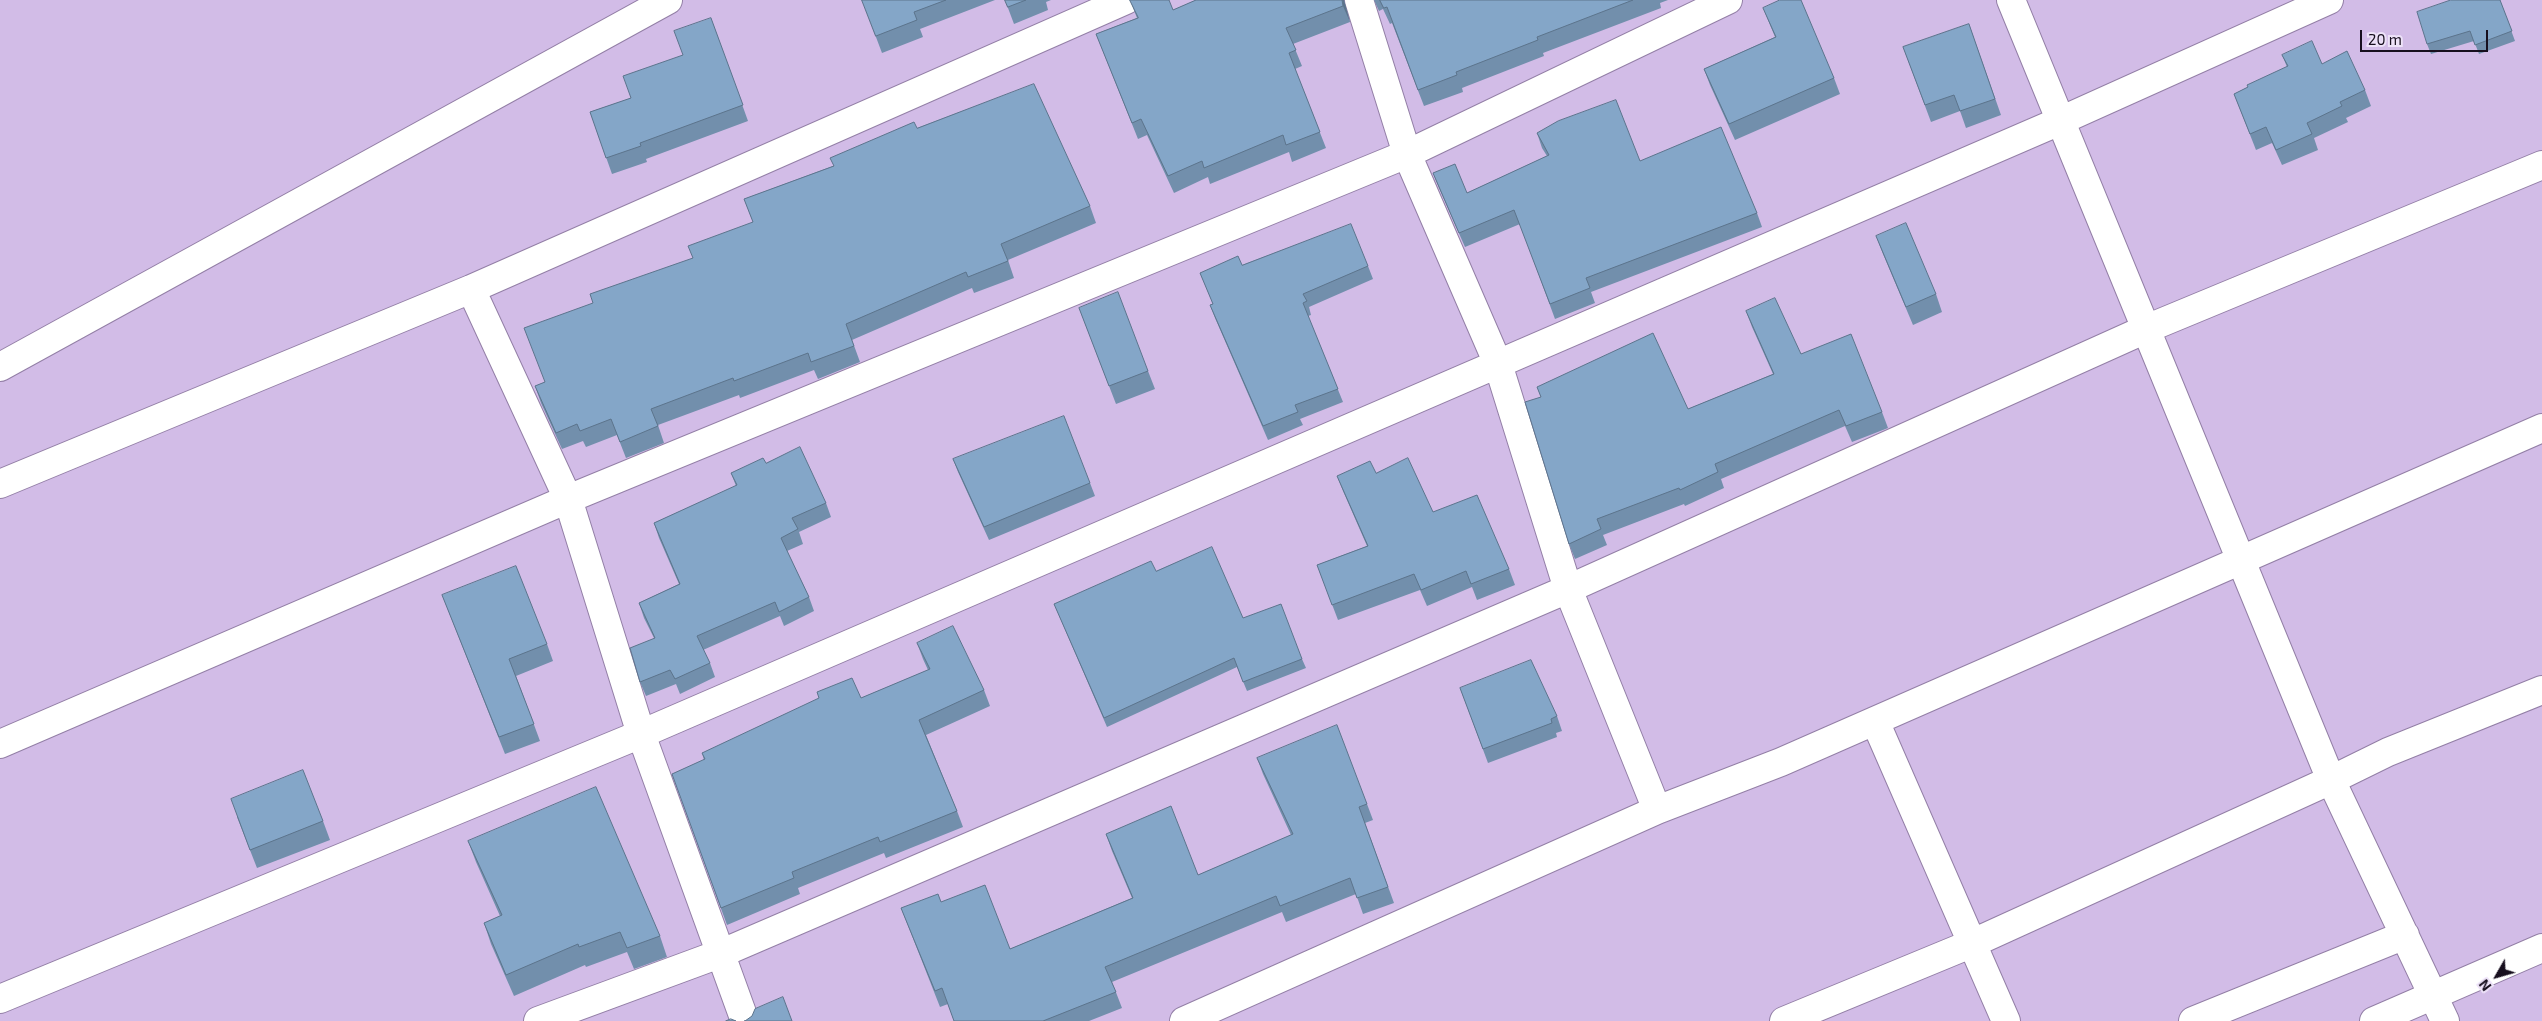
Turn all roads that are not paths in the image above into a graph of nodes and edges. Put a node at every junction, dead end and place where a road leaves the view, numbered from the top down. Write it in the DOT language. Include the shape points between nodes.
graph roads {
  1 [pos="668,0"];
  2 [pos="1126,0"];
  3 [pos="1359,0"];
  4 [pos="1728,0"];
  5 [pos="2011,0"];
  6 [pos="2329,0"];
  7 [pos="2060,121"];
  8 [pos="1407,154"];
  9 [pos="2542,165"];
  10 [pos="472,289"];
  11 [pos="2146,329"];
  12 [pos="1498,364"];
  13 [pos="0,367"];
  14 [pos="2542,428"];
  15 [pos="0,484"];
  16 [pos="568,499"];
  17 [pos="2241,559"];
  18 [pos="1568,590"];
  19 [pos="2542,690"];
  20 [pos="1875,720"];
  21 [pos="641,734"];
  22 [pos="0,744"];
  23 [pos="2331,780"];
  24 [pos="1657,810"];
  25 [pos="2405,935"];
  26 [pos="1973,943"];
  27 [pos="2542,948"];
  28 [pos="722,953"];
  29 [pos="2433,996"];
  30 [pos="0,998"];
  31 [pos="538,1021"];
  32 [pos="745,1021"];
  33 [pos="1184,1021"];
  34 [pos="1784,1021"];
  35 [pos="2006,1021"];
  36 [pos="2192,1021"];
  37 [pos="2374,1021"];
  38 [pos="2444,1021"];
  1 -- 13 [label="street"];
  2 -- 10 [label="street"];
  3 -- 8 [label="street"];
  4 -- 8 [label="street"];
  5 -- 7 [label="street"];
  6 -- 7 [label="street"];
  7 -- 11 [label="street"];
  7 -- 12 [label="street"];
  8 -- 12 [label="street"];
  8 -- 16 [label="street"];
  9 -- 11 [label="street"];
  10 -- 15 [label="street"];
  10 -- 16 [label="street"];
  11 -- 17 [label="street"];
  11 -- 18 [label="street"];
  12 -- 18 [label="street"];
  12 -- 21 [label="street"];
  14 -- 17 [label="street"];
  16 -- 21 [label="street"];
  16 -- 22 [label="street"];
  17 -- 20 [label="street"];
  17 -- 23 [label="street"];
  18 -- 24 [label="street"];
  18 -- 28 [label="street"];
  19 -- 23 [label="street" via="2388,752"];
  20 -- 24 [label="street" via="1781,762"];
  20 -- 26 [label="street"];
  21 -- 28 [label="street"];
  21 -- 30 [label="street"];
  23 -- 25 [label="street"];
  23 -- 26 [label="street"];
  24 -- 33 [label="street"];
  25 -- 29 [label="street"];
  25 -- 36 [label="street"];
  26 -- 34 [label="street"];
  26 -- 35 [label="street"];
  27 -- 29 [label="street"];
  28 -- 31 [label="street"];
  28 -- 32 [label="street"];
  29 -- 37 [label="street"];
  29 -- 38 [label="street"];
}
